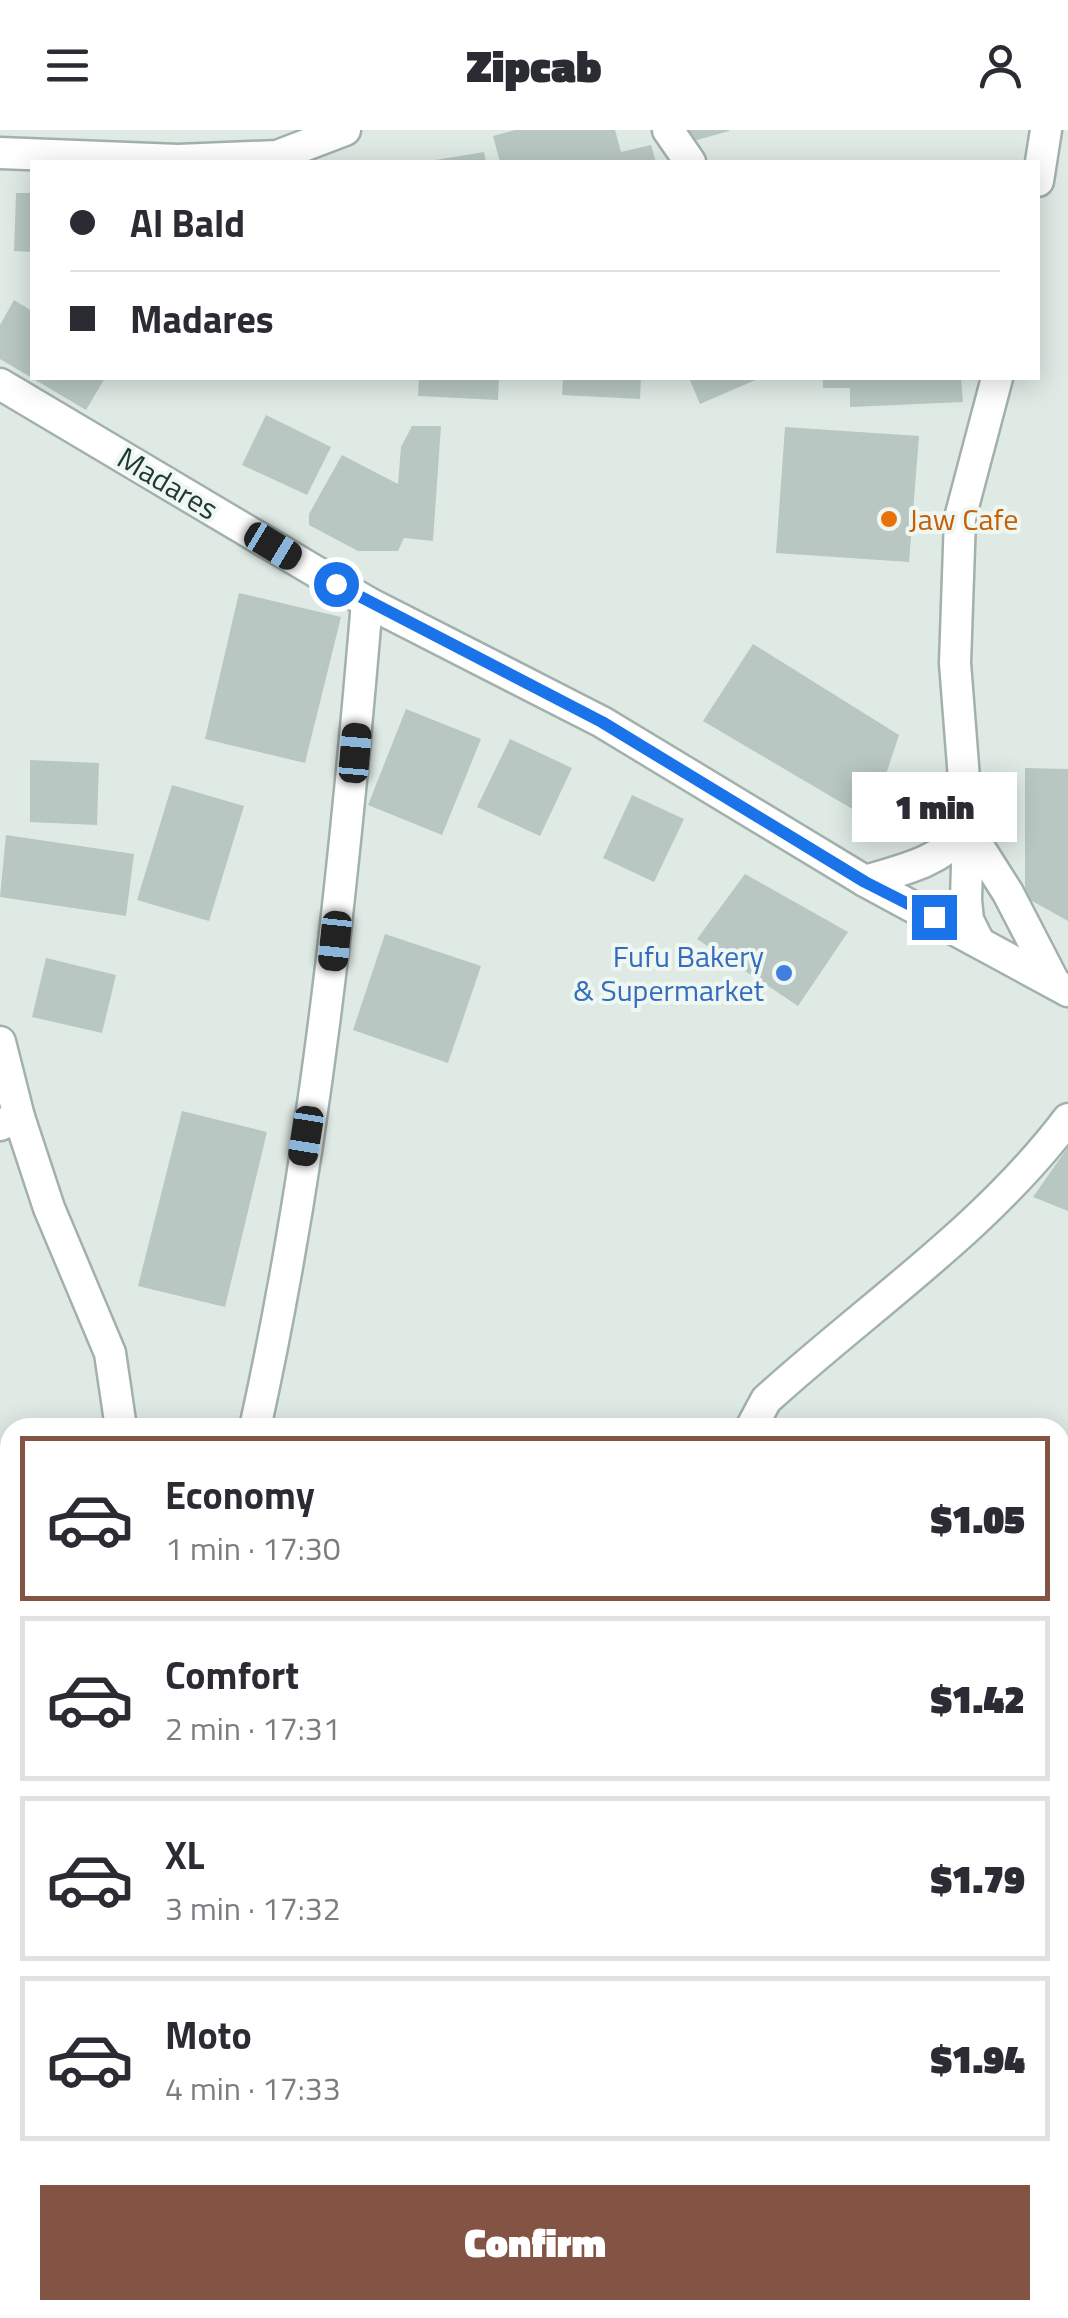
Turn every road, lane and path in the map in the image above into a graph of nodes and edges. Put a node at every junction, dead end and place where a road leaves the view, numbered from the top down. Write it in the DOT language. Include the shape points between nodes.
graph roads {
  1 [pos="345,130"];
  2 [pos="668,130"];
  3 [pos="1046,130"];
  4 [pos="0,153"];
  5 [pos="689,160"];
  6 [pos="1040,169"];
  7 [pos="996,380"];
  8 [pos="0,384"];
  9 [pos="367,602"];
  10 [pos="968,830"];
  11 [pos="865,882"];
  12 [pos="966,900"];
  13 [pos="934,917"];
  14 [pos="978,940"];
  15 [pos="1061,987"];
  16 [pos="0,1042"];
  17 [pos="1068,1119"];
  18 [pos="9,1121"];
  19 [pos="120,1418"];
  20 [pos="257,1418"];
  21 [pos="756,1418"];
  1 -- 4 [label="street" via="277,156 178,160"];
  2 -- 5 [label="street"];
  3 -- 6 [label="street"];
  7 -- 10 [label="street" via="960,518 955,663"];
  8 -- 9 [label="street, Madares"];
  9 -- 11 [label="street, Madares" via="602,722"];
  9 -- 20 [label="street" via="330,979"];
  10 -- 11 [label="street" via="949,851"];
  10 -- 12 [label="street"];
  10 -- 15 [label="street"];
  11 -- 13 [label="street, Madares"];
  12 -- 13 [label="street" via="956,912"];
  12 -- 14 [label="street"];
  13 -- 14 [label="street, Madares"];
  14 -- 15 [label="street, Madares"];
  16 -- 18 [label="street"];
  17 -- 21 [label="street" via="962,1232 766,1400"];
  18 -- 19 [label="street" via="110,1352"];
}
